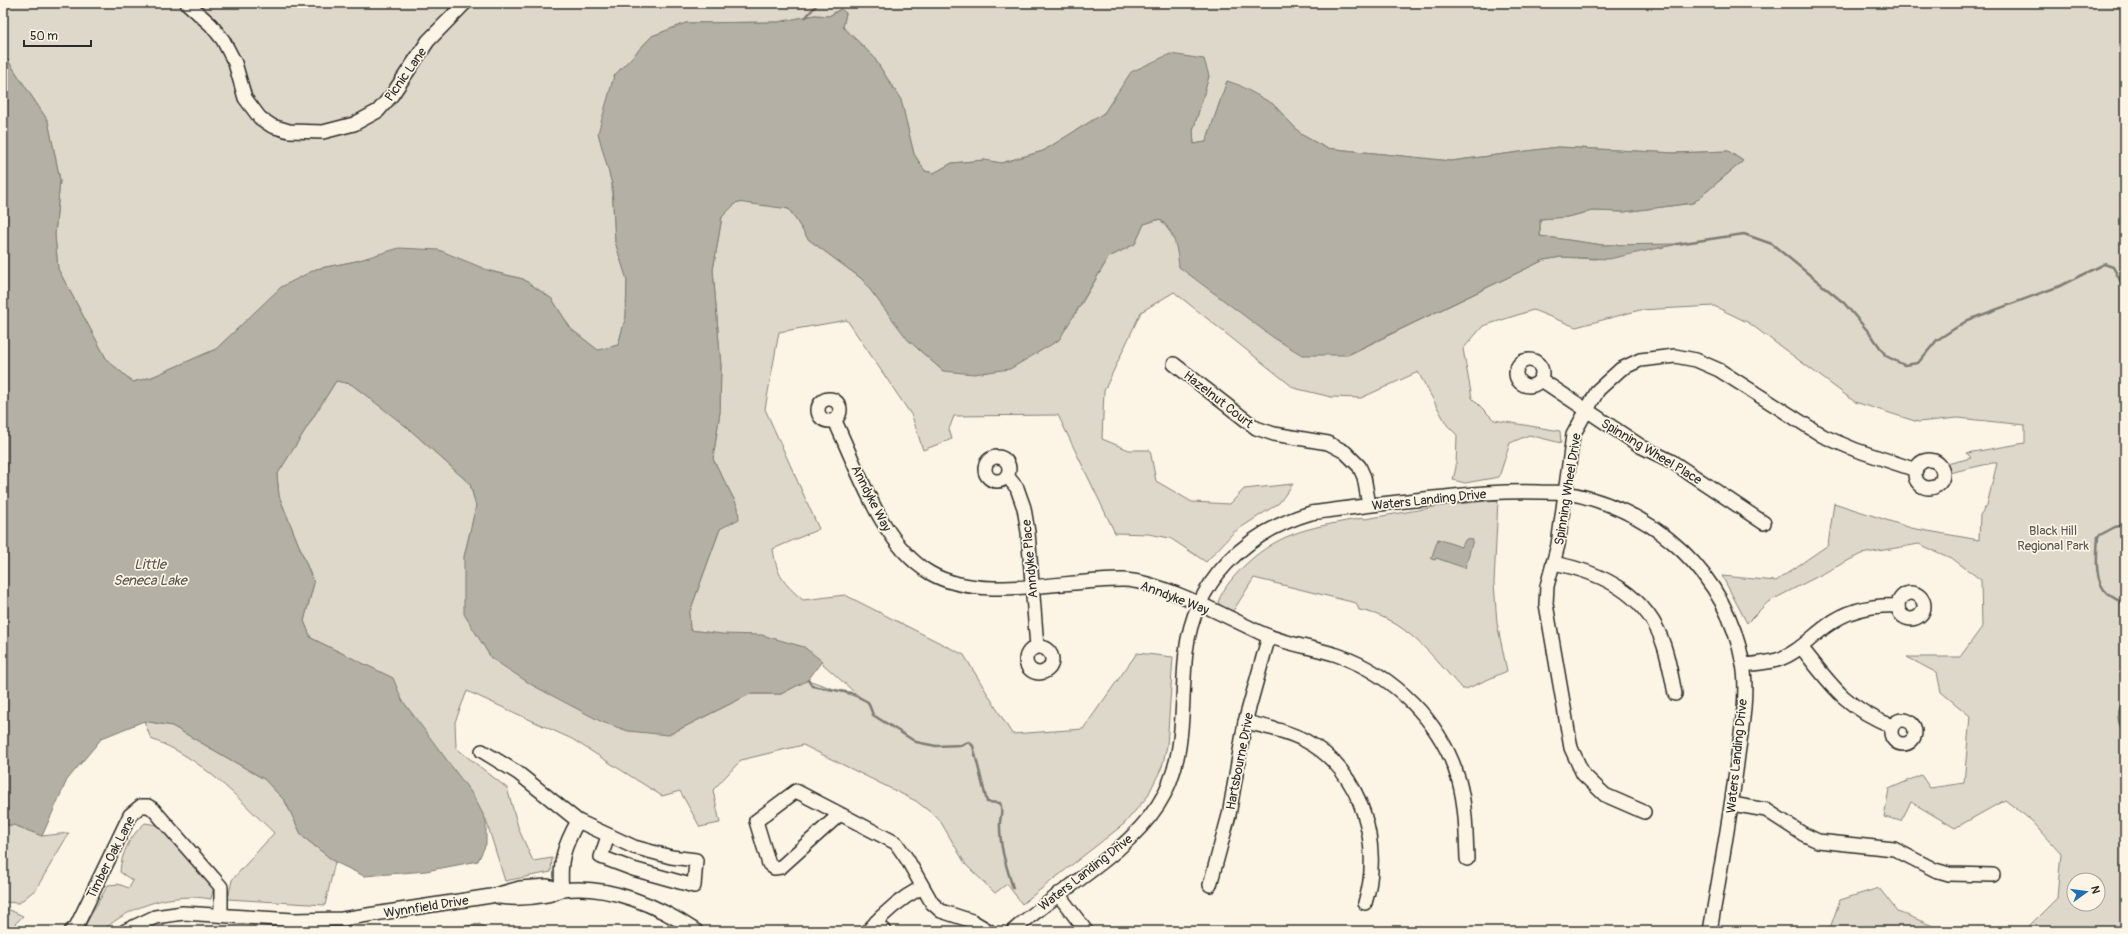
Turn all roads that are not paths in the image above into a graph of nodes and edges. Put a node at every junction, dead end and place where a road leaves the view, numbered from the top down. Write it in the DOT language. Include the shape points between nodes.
graph roads {
  1 [pos="187,3"];
  2 [pos="465,3"];
  3 [pos="1174,364"];
  4 [pos="1540,379"];
  5 [pos="1586,410"];
  6 [pos="835,421"];
  7 [pos="1916,470"];
  8 [pos="1007,476"];
  9 [pos="1566,493"];
  10 [pos="1369,505"];
  11 [pos="1764,523"];
  12 [pos="1553,563"];
  13 [pos="1032,585"];
  14 [pos="1199,605"];
  15 [pos="1898,606"];
  16 [pos="1269,636"];
  17 [pos="1037,647"];
  18 [pos="1801,647"];
  19 [pos="1743,665"];
  20 [pos="1675,694"];
  21 [pos="1246,722"];
  22 [pos="1892,726"];
  23 [pos="482,751"];
  24 [pos="1732,804"];
  25 [pos="1644,812"];
  26 [pos="840,814"];
  27 [pos="578,822"];
  28 [pos="608,836"];
  29 [pos="1467,859"];
  30 [pos="1993,875"];
  31 [pos="1210,885"];
  32 [pos="922,887"];
  33 [pos="562,890"];
  34 [pos="1058,894"];
  35 [pos="1365,903"];
  36 [pos="220,914"];
  37 [pos="294,926"];
  38 [pos="876,928"];
  39 [pos="71,931"];
  40 [pos="125,931"];
  41 [pos="696,931"];
  42 [pos="989,931"];
  43 [pos="1013,931"];
  44 [pos="1086,931"];
  45 [pos="1710,931"];
  1 -- 2 [label="street, Picnic Lane" via="223,40 235,63 245,98 260,118 272,126 289,131 323,132 354,124 378,111 392,95 428,41"];
  3 -- 10 [label="street, Hazelnut Court" via="1256,428 1274,434 1328,443 1345,452 1359,466 1364,477"];
  4 -- 5 [label="street, Spinning Wheel Place"];
  5 -- 7 [label="street, Spinning Wheel Drive" via="1598,390 1621,369 1640,360 1674,356 1696,360 1719,370 1824,436 1856,450"];
  5 -- 9 [label="street, Spinning Wheel Drive" via="1573,435"];
  5 -- 11 [label="street, Spinning Wheel Place" via="1642,447 1671,461"];
  6 -- 13 [label="street, Anndyke Way" via="884,526 905,554 931,573 959,584 992,588"];
  8 -- 13 [label="street, Anndyke Place" via="1017,488 1024,508"];
  9 -- 10 [label="street, Waters Landing Drive" via="1481,493"];
  9 -- 12 [label="street, Spinning Wheel Drive"];
  9 -- 19 [label="street, Waters Landing Drive" via="1602,502 1635,516 1667,536 1683,550 1698,566 1721,601 1730,620"];
  10 -- 14 [label="street, Waters Landing Drive" via="1311,513 1291,519 1261,534 1235,554 1220,571"];
  12 -- 20 [label="street" via="1576,567 1603,577 1623,590 1639,605 1654,625 1664,645"];
  12 -- 25 [label="street, Spinning Wheel Drive" via="1547,586 1546,604 1571,748 1584,774 1605,795"];
  13 -- 14 [label="street, Anndyke Way" via="1125,580 1152,585"];
  13 -- 17 [label="street, Anndyke Place"];
  14 -- 16 [label="street, Anndyke Way"];
  14 -- 34 [label="street, Waters Landing Drive" via="1186,652 1182,729 1174,770 1159,804 1142,826 1120,847"];
  15 -- 18 [label="street" via="1882,605 1852,612 1828,624"];
  16 -- 21 [label="street, Hartsbourne Drive"];
  16 -- 29 [label="street, Anndyke Way" via="1336,655 1363,666 1395,686 1423,713 1445,745 1459,781 1465,816"];
  18 -- 19 [label="street" via="1778,660"];
  18 -- 22 [label="street" via="1849,704 1868,716"];
  19 -- 24 [label="street, Waters Landing Drive" via="1744,715"];
  21 -- 31 [label="street, Hartsbourne Drive" via="1229,816"];
  21 -- 35 [label="street" via="1279,729 1308,741 1334,761 1352,784 1364,812 1369,839 1371,885"];
  23 -- 27 [label="street" via="518,772"];
  24 -- 30 [label="street" via="1766,810 1818,841 1894,849 1935,870 1949,874"];
  24 -- 45 [label="street, Waters Landing Drive"];
  26 -- 26 [label="street" via="796,791 756,821 769,864 774,868 781,867"];
  26 -- 32 [label="street" via="896,843 908,859"];
  27 -- 28 [label="street"];
  27 -- 33 [label="street" via="564,847 561,864"];
  28 -- 28 [label="street" via="601,857 694,886 696,860 671,857 634,847"];
  32 -- 38 [label="street" via="899,900"];
  32 -- 42 [label="street" via="932,903 941,911 972,921"];
  33 -- 37 [label="street, Wynnfield Drive" via="548,895 511,898 491,896"];
  33 -- 41 [label="street, Wynnfield Drive" via="584,890 629,899 654,908"];
  34 -- 43 [label="street, Waters Landing Drive"];
  34 -- 44 [label="street"];
  36 -- 37 [label="street, Wynnfield Drive"];
  36 -- 39 [label="street, Timber Oak Lane" via="221,887 216,880 153,809 141,806 130,815 76,927"];
  36 -- 40 [label="street, Wynnfield Drive" via="183,913 155,917"];
}
